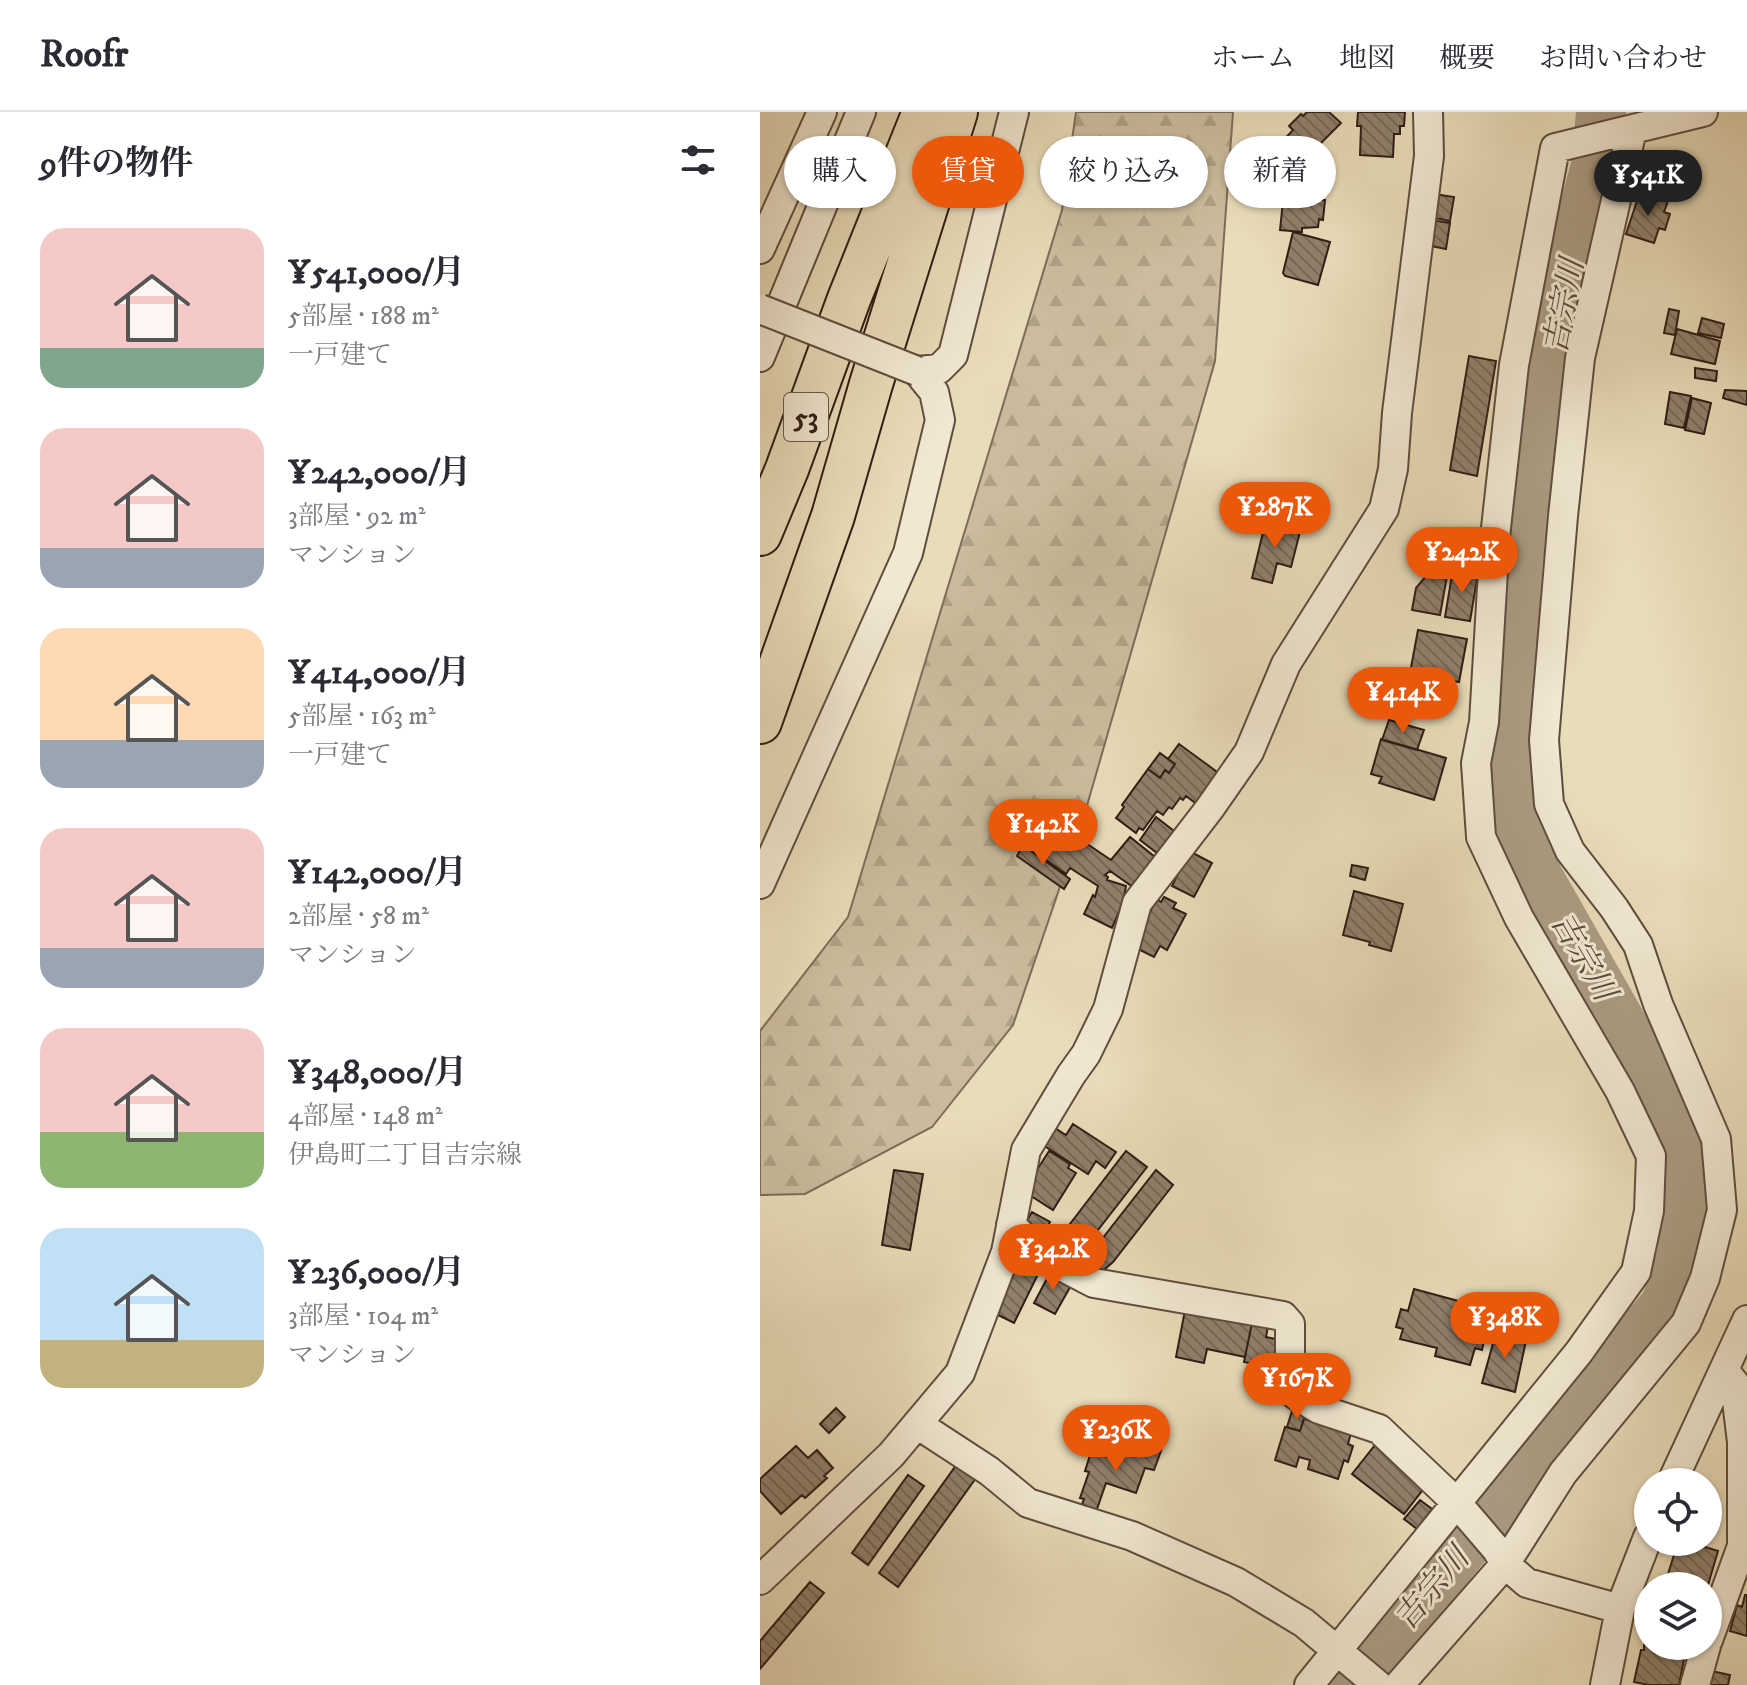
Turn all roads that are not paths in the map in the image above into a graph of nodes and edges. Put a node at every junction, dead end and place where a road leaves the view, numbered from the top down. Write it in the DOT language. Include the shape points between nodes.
graph roads {
  1 [pos="822,112"];
  2 [pos="861,112"];
  3 [pos="924,112"];
  4 [pos="956,112"];
  5 [pos="973,112"];
  6 [pos="1014,112"];
  7 [pos="1428,112"];
  8 [pos="1703,112"];
  9 [pos="1625,132"];
  10 [pos="760,249"];
  11 [pos="849,299"];
  12 [pos="760,309"];
  13 [pos="760,357"];
  14 [pos="917,371"];
  15 [pos="871,384"];
  16 [pos="760,470"];
  17 [pos="833,516"];
  18 [pos="760,534"];
  19 [pos="760,674"];
  20 [pos="760,722"];
  21 [pos="760,884"];
  22 [pos="1011,1225"];
  23 [pos="1747,1320"];
  24 [pos="1724,1370"];
  25 [pos="917,1424"];
  26 [pos="1678,1468"];
  27 [pos="1459,1506"];
  28 [pos="1641,1556"];
  29 [pos="1501,1557"];
  30 [pos="760,1580"];
  31 [pos="1722,1601"];
  32 [pos="1620,1609"];
  33 [pos="1339,1653"];
  34 [pos="1702,1660"];
  35 [pos="1309,1685"];
  36 [pos="1378,1685"];
  37 [pos="1399,1685"];
  38 [pos="1605,1685"];
  39 [pos="1695,1685"];
  1 -- 10 [label="street"];
  2 -- 13 [label="street"];
  3 -- 11 [label="highway, 53"];
  4 -- 15 [label="highway"];
  5 -- 15 [label="highway" via="891,372"];
  6 -- 14 [label="street" via="953,355 939,369"];
  7 -- 22 [label="street" via="1429,156 1384,509 1286,664 1249,752 1137,903 1108,1009 1026,1150"];
  8 -- 9 [label="street"];
  9 -- 27 [label="street" via="1555,148 1514,365 1495,537 1484,722 1476,763 1481,837 1519,918 1620,1091 1651,1156 1649,1211 1636,1272"];
  9 -- 29 [label="street" via="1580,358 1544,740 1549,804 1570,851 1638,945 1716,1139 1722,1210 1705,1278 1686,1323"];
  11 -- 16 [label="highway" via="791,394"];
  11 -- 18 [label="highway, 53"];
  12 -- 14 [label="street, bridge"];
  14 -- 21 [label="street" via="934,392 940,420 908,553"];
  15 -- 17 [label="highway"];
  17 -- 19 [label="highway" via="803,563"];
  17 -- 20 [label="highway"];
  22 -- 25 [label="street" via="1006,1252 960,1373"];
  22 -- 27 [label="street" via="1044,1257 1094,1283 1283,1316 1290,1324 1290,1372 1296,1395 1319,1409 1379,1429"];
  23 -- 24 [label="street"];
  24 -- 26 [label="street"];
  24 -- 31 [label="street" via="1735,1384 1742,1442 1742,1546"];
  25 -- 30 [label="street"];
  25 -- 33 [label="street" via="1028,1503 1132,1536 1236,1582 1304,1623"];
  27 -- 29 [label="street"];
  27 -- 33 [label="street"];
  28 -- 32 [label="street"];
  29 -- 32 [label="street" via="1527,1583"];
  29 -- 37 [label="street"];
  32 -- 38 [label="street"];
  33 -- 35 [label="street"];
  33 -- 36 [label="street"];
  34 -- 39 [label="street"];
}
